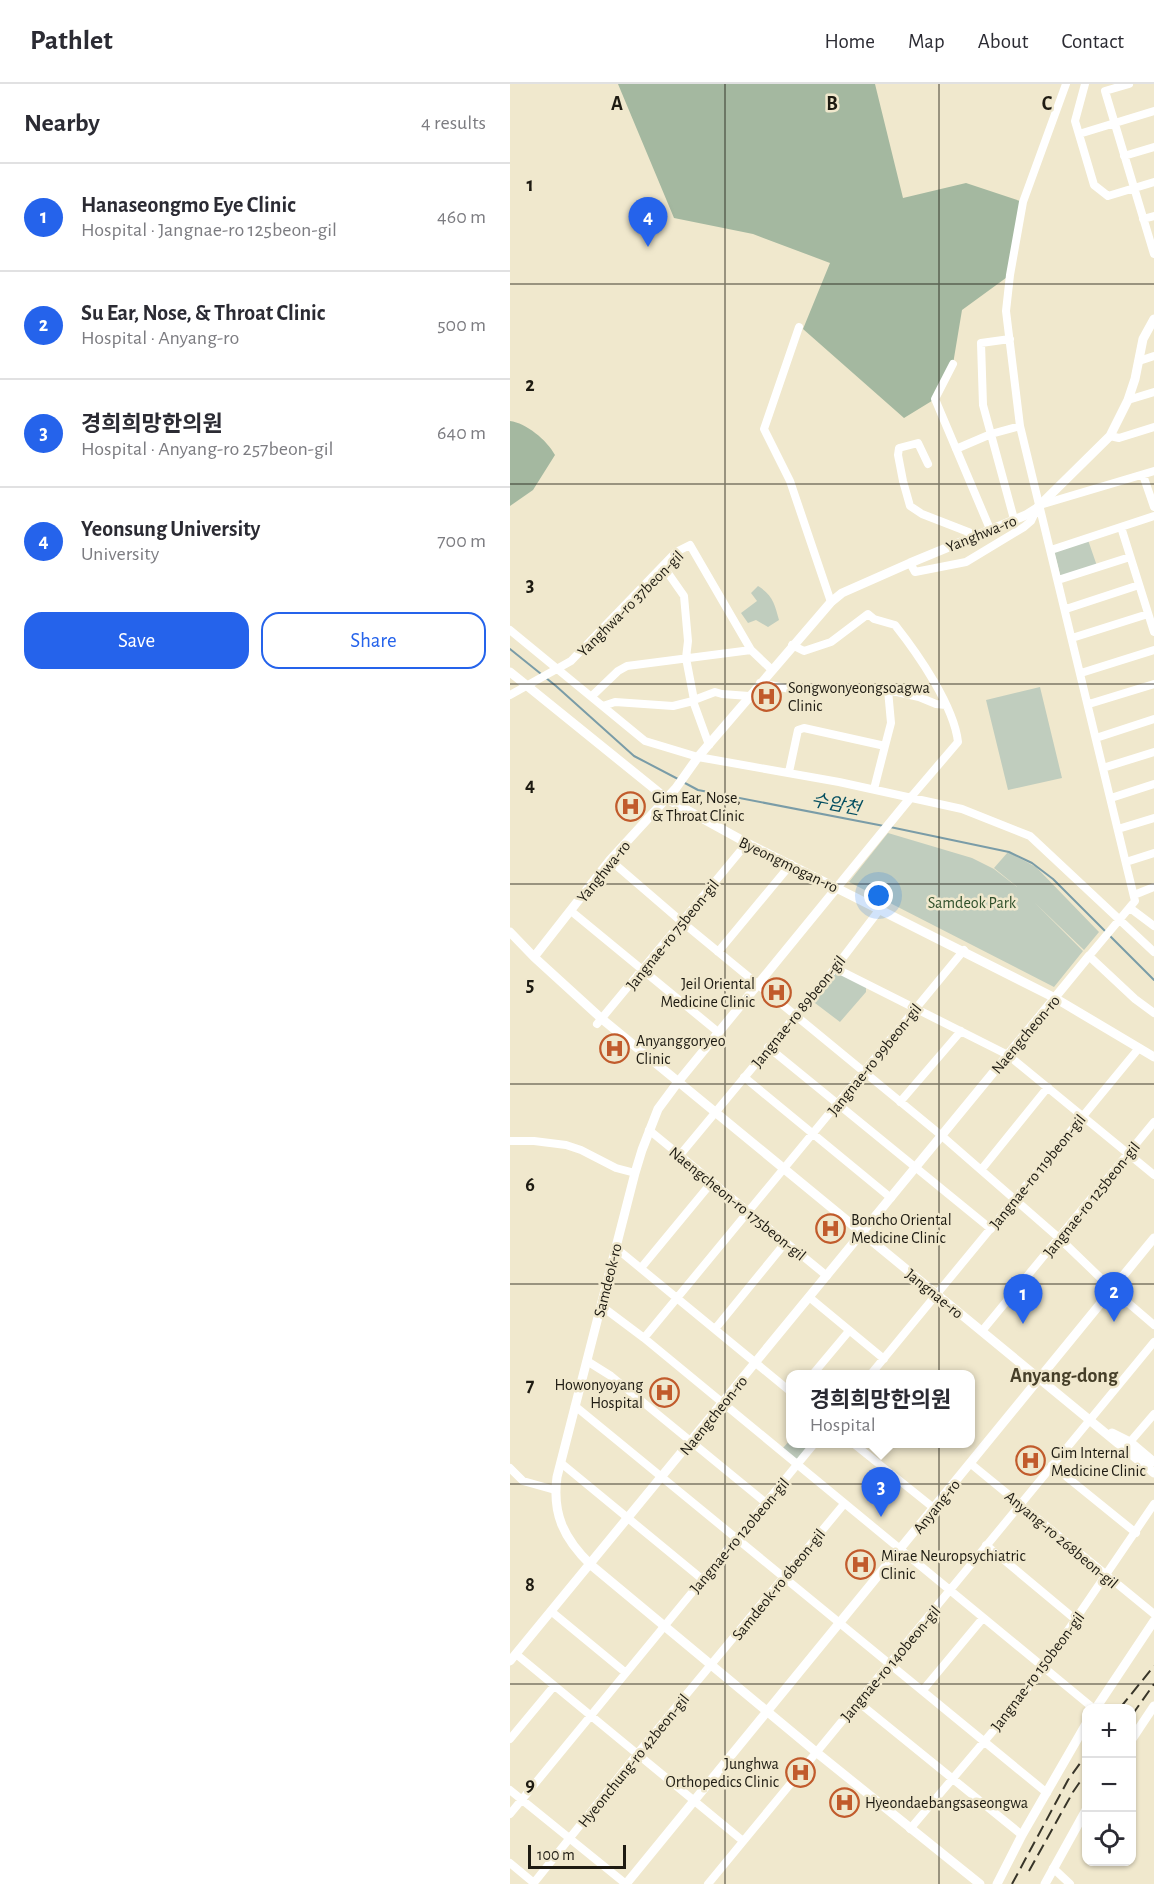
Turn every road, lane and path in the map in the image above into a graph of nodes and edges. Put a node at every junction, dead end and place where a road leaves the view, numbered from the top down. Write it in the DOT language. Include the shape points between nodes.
graph roads {
  1 [pos="1066,84"];
  2 [pos="1085,84"];
  3 [pos="1129,84"];
  4 [pos="1154,111"];
  5 [pos="1115,123"];
  6 [pos="1079,134"];
  7 [pos="1154,147"];
  8 [pos="1124,156"];
  9 [pos="1154,182"];
  10 [pos="1135,188"];
  11 [pos="1154,216"];
  12 [pos="1143,219"];
  13 [pos="1154,254"];
  14 [pos="1154,319"];
  15 [pos="799,327"];
  16 [pos="1010,339"];
  17 [pos="1154,356"];
  18 [pos="1139,361"];
  19 [pos="953,364"];
  20 [pos="1154,392"];
  21 [pos="1128,400"];
  22 [pos="1020,426"];
  23 [pos="1154,428"];
  24 [pos="991,434"];
  25 [pos="1110,436"];
  26 [pos="956,449"];
  27 [pos="928,464"];
  28 [pos="1154,471"];
  29 [pos="1143,475"];
  30 [pos="1039,507"];
  31 [pos="1154,507"];
  32 [pos="1154,516"];
  33 [pos="1014,519"];
  34 [pos="1121,527"];
  35 [pos="990,529"];
  36 [pos="976,535"];
  37 [pos="1051,550"];
  38 [pos="1130,557"];
  39 [pos="910,563"];
  40 [pos="663,566"];
  41 [pos="1058,580"];
  42 [pos="1139,585"];
  43 [pos="831,602"];
  44 [pos="1065,609"];
  45 [pos="1148,614"];
  46 [pos="510,630"];
  47 [pos="1154,632"];
  48 [pos="1072,638"];
  49 [pos="792,645"];
  50 [pos="751,650"];
  51 [pos="1154,650"];
  52 [pos="686,658"];
  53 [pos="772,669"];
  54 [pos="557,670"];
  55 [pos="510,672"];
  56 [pos="1081,673"];
  57 [pos="760,683"];
  58 [pos="1154,684"];
  59 [pos="526,685"];
  60 [pos="888,690"];
  61 [pos="510,694"];
  62 [pos="592,696"];
  63 [pos="749,696"];
  64 [pos="693,701"];
  65 [pos="1089,704"];
  66 [pos="946,705"];
  67 [pos="603,706"];
  68 [pos="1154,719"];
  69 [pos="1096,738"];
  70 [pos="709,745"];
  71 [pos="885,746"];
  72 [pos="1154,752"];
  73 [pos="698,757"];
  74 [pos="1103,768"];
  75 [pos="789,772"];
  76 [pos="1154,784"];
  77 [pos="874,789"];
  78 [pos="911,797"];
  79 [pos="1111,798"];
  80 [pos="667,799"];
  81 [pos="1154,818"];
  82 [pos="1118,829"];
  83 [pos="747,843"];
  84 [pos="1154,853"];
  85 [pos="610,860"];
  86 [pos="1126,862"];
  87 [pos="791,864"];
  88 [pos="837,887"];
  89 [pos="1154,887"];
  90 [pos="1134,895"];
  91 [pos="1130,908"];
  92 [pos="880,909"];
  93 [pos="571,911"];
  94 [pos="1121,919"];
  95 [pos="682,922"];
  96 [pos="1154,926"];
  97 [pos="510,932"];
  98 [pos="964,951"];
  99 [pos="718,952"];
  100 [pos="1154,952"];
  101 [pos="1089,956"];
  102 [pos="534,957"];
  103 [pos="835,968"];
  104 [pos="643,970"];
  105 [pos="757,983"];
  106 [pos="1055,998"];
  107 [pos="915,1009"];
  108 [pos="1154,1013"];
  109 [pos="795,1015"];
  110 [pos="599,1022"];
  111 [pos="961,1031"];
  112 [pos="718,1032"];
  113 [pos="768,1047"];
  114 [pos="1139,1048"];
  115 [pos="1008,1054"];
  116 [pos="1154,1057"];
  117 [pos="863,1071"];
  118 [pos="744,1077"];
  119 [pos="678,1082"];
  120 [pos="1048,1087"];
  121 [pos="900,1102"];
  122 [pos="837,1104"];
  123 [pos="716,1113"];
  124 [pos="1083,1115"];
  125 [pos="1154,1122"];
  126 [pos="649,1130"];
  127 [pos="812,1134"];
  128 [pos="942,1136"];
  129 [pos="510,1141"];
  130 [pos="1128,1154"];
  131 [pos="680,1155"];
  132 [pos="915,1167"];
  133 [pos="783,1168"];
  134 [pos="981,1170"];
  135 [pos="635,1173"];
  136 [pos="1154,1175"];
  137 [pos="712,1182"];
  138 [pos="891,1198"];
  139 [pos="1014,1198"];
  140 [pos="748,1211"];
  141 [pos="991,1229"];
  142 [pos="862,1234"];
  143 [pos="1059,1238"];
  144 [pos="1154,1238"];
  145 [pos="786,1242"];
  146 [pos="616,1248"];
  147 [pos="640,1268"];
  148 [pos="827,1276"];
  149 [pos="1112,1289"];
  150 [pos="936,1295"];
  151 [pos="809,1297"];
  152 [pos="677,1298"];
  153 [pos="601,1308"];
  154 [pos="1154,1325"];
  155 [pos="715,1329"];
  156 [pos="849,1331"];
  157 [pos="982,1331"];
  158 [pos="644,1338"];
  159 [pos="1154,1342"];
  160 [pos="884,1359"];
  161 [pos="587,1361"];
  162 [pos="756,1362"];
  163 [pos="816,1370"];
  164 [pos="874,1370"];
  165 [pos="1039,1379"];
  166 [pos="786,1388"];
  167 [pos="722,1403"];
  168 [pos="576,1406"];
  169 [pos="1154,1414"];
  170 [pos="1090,1420"];
  171 [pos="1101,1428"];
  172 [pos="690,1442"];
  173 [pos="1130,1442"];
  174 [pos="810,1448"];
  175 [pos="860,1448"];
  176 [pos="561,1462"];
  177 [pos="1154,1462"];
  178 [pos="797,1464"];
  179 [pos="971,1464"];
  180 [pos="1052,1465"];
  181 [pos="510,1468"];
  182 [pos="1154,1473"];
  183 [pos="661,1478"];
  184 [pos="1154,1480"];
  185 [pos="555,1490"];
  186 [pos="766,1503"];
  187 [pos="1020,1503"];
  188 [pos="844,1504"];
  189 [pos="1154,1504"];
  190 [pos="934,1509"];
  191 [pos="628,1518"];
  192 [pos="1136,1533"];
  193 [pos="736,1539"];
  194 [pos="986,1545"];
  195 [pos="900,1550"];
  196 [pos="591,1565"];
  197 [pos="1107,1575"];
  198 [pos="783,1577"];
  199 [pos="702,1579"];
  200 [pos="950,1590"];
  201 [pos="552,1612"];
  202 [pos="1154,1614"];
  203 [pos="983,1618"];
  204 [pos="1077,1620"];
  205 [pos="1154,1621"];
  206 [pos="840,1623"];
  207 [pos="663,1626"];
  208 [pos="513,1658"];
  209 [pos="889,1663"];
  210 [pos="712,1665"];
  211 [pos="1043,1667"];
  212 [pos="626,1673"];
  213 [pos="554,1686"];
  214 [pos="923,1690"];
  215 [pos="858,1702"];
  216 [pos="1090,1704"];
  217 [pos="1098,1704"];
  218 [pos="1154,1706"];
  219 [pos="768,1711"];
  220 [pos="591,1715"];
  221 [pos="1082,1731"];
  222 [pos="1136,1732"];
  223 [pos="510,1739"];
  224 [pos="984,1741"];
  225 [pos="816,1752"];
  226 [pos="637,1754"];
  227 [pos="953,1780"];
  228 [pos="510,1790"];
  229 [pos="1047,1793"];
  230 [pos="522,1800"];
  231 [pos="694,1800"];
  232 [pos="1085,1812"];
  233 [pos="510,1814"];
  234 [pos="910,1829"];
  235 [pos="1022,1835"];
  236 [pos="570,1837"];
  237 [pos="743,1841"];
  238 [pos="510,1863"];
  239 [pos="1053,1868"];
  240 [pos="534,1884"];
  241 [pos="626,1884"];
  242 [pos="708,1884"];
  243 [pos="980,1884"];
  244 [pos="997,1884"];
  245 [pos="1045,1884"];
  246 [pos="1070,1884"];
  1 -- 16 [label="street" via="1023,202 1006,311"];
  2 -- 6 [label="street" via="1075,121"];
  3 -- 5 [label="street" via="1105,91"];
  4 -- 5 [label="street"];
  5 -- 6 [label="street"];
  5 -- 8 [label="street"];
  6 -- 10 [label="street" via="1094,185 1108,196"];
  7 -- 8 [label="street"];
  8 -- 10 [label="street"];
  9 -- 10 [label="street"];
  10 -- 12 [label="street"];
  11 -- 12 [label="street"];
  12 -- 13 [label="street"];
  14 -- 18 [label="street, Yanghwa-ro" via="1143,339"];
  15 -- 43 [label="street" via="764,429 790,481"];
  16 -- 22 [label="street"];
  16 -- 24 [label="street" via="981,343 983,405"];
  17 -- 18 [label="street"];
  18 -- 21 [label="street, Yanghwa-ro"];
  19 -- 26 [label="street" via="935,399"];
  20 -- 21 [label="street"];
  21 -- 25 [label="street, Yanghwa-ro"];
  22 -- 24 [label="street"];
  22 -- 30 [label="street"];
  23 -- 25 [label="street" via="1119,438"];
  24 -- 26 [label="street"];
  24 -- 33 [label="street"];
  25 -- 30 [label="street, Yanghwa-ro"];
  26 -- 35 [label="street"];
  27 -- 36 [label="street" via="918,443 899,448 910,506"];
  28 -- 29 [label="street"];
  29 -- 30 [label="street"];
  29 -- 31 [label="street"];
  30 -- 33 [label="street, Yanghwa-ro"];
  30 -- 37 [label="street"];
  30 -- 39 [label="street" via="1024,527 966,562 915,572"];
  32 -- 34 [label="street"];
  33 -- 35 [label="street, Yanghwa-ro"];
  34 -- 37 [label="street"];
  34 -- 38 [label="street"];
  35 -- 36 [label="street, Yanghwa-ro"];
  36 -- 39 [label="street, Yanghwa-ro"];
  37 -- 41 [label="street"];
  38 -- 41 [label="street"];
  38 -- 42 [label="street"];
  39 -- 43 [label="street, Yanghwa-ro" via="842,593"];
  40 -- 50 [label="street, Yanghwa-ro 37beon-gil" via="676,552 690,545"];
  40 -- 52 [label="street" via="684,596"];
  40 -- 54 [label="street, Yanghwa-ro 37beon-gil" via="571,662"];
  41 -- 44 [label="street"];
  42 -- 44 [label="street"];
  42 -- 45 [label="street"];
  43 -- 49 [label="street, Yanghwa-ro"];
  44 -- 48 [label="street"];
  45 -- 47 [label="street"];
  45 -- 48 [label="street"];
  46 -- 54 [label="street"];
  48 -- 56 [label="street"];
  49 -- 53 [label="street, Yanghwa-ro"];
  49 -- 66 [label="street" via="804,651 831,642 868,614 895,624"];
  50 -- 52 [label="street"];
  50 -- 53 [label="street, Yanghwa-ro 37beon-gil"];
  51 -- 56 [label="street"];
  52 -- 62 [label="street" via="622,668"];
  52 -- 64 [label="street"];
  53 -- 57 [label="street, Yanghwa-ro"];
  54 -- 59 [label="street, Yanghwa-ro 37beon-gil"];
  54 -- 62 [label="street"];
  55 -- 59 [label="street, Byeongmogan-ro"];
  56 -- 65 [label="street"];
  57 -- 60 [label="street" via="800,691 852,687"];
  57 -- 63 [label="street, Yanghwa-ro"];
  58 -- 65 [label="street"];
  59 -- 61 [label="street, Yanghwa-ro 37beon-gil"];
  59 -- 80 [label="street, Byeongmogan-ro"];
  60 -- 66 [label="street"];
  60 -- 71 [label="street" via="891,723"];
  62 -- 67 [label="street"];
  63 -- 64 [label="street" via="715,692"];
  63 -- 70 [label="street, Yanghwa-ro"];
  64 -- 67 [label="street" via="674,706 615,702"];
  64 -- 70 [label="street"];
  65 -- 69 [label="street"];
  66 -- 78 [label="street" via="958,742"];
  67 -- 73 [label="street" via="645,741"];
  68 -- 69 [label="street"];
  69 -- 74 [label="street"];
  70 -- 73 [label="street, Yanghwa-ro"];
  71 -- 75 [label="street" via="804,728 798,730"];
  71 -- 77 [label="street"];
  72 -- 74 [label="street"];
  73 -- 75 [label="street"];
  73 -- 80 [label="street, Yanghwa-ro"];
  74 -- 79 [label="street"];
  75 -- 77 [label="street"];
  76 -- 79 [label="street"];
  77 -- 78 [label="street"];
  78 -- 88 [label="street, Samdeok-ro"];
  78 -- 94 [label="street" via="962,809 1030,836"];
  79 -- 82 [label="street"];
  80 -- 83 [label="street, Byeongmogan-ro"];
  80 -- 85 [label="street, Yanghwa-ro"];
  81 -- 82 [label="street"];
  82 -- 86 [label="street"];
  83 -- 87 [label="street, Byeongmogan-ro"];
  83 -- 95 [label="street, Jangnae-ro 75beon-gil"];
  84 -- 86 [label="street"];
  85 -- 93 [label="street, Yanghwa-ro"];
  85 -- 95 [label="street"];
  86 -- 90 [label="street"];
  87 -- 88 [label="street, Byeongmogan-ro"];
  87 -- 99 [label="street"];
  88 -- 92 [label="street, Byeongmogan-ro"];
  88 -- 105 [label="street, Samdeok-ro"];
  89 -- 90 [label="street"];
  90 -- 91 [label="street"];
  91 -- 94 [label="street"];
  91 -- 96 [label="street"];
  92 -- 98 [label="street, Byeongmogan-ro"];
  92 -- 103 [label="street, Jangnae-ro 89beon-gil"];
  93 -- 102 [label="street, Yanghwa-ro"];
  93 -- 104 [label="street"];
  94 -- 100 [label="street"];
  94 -- 101 [label="street"];
  95 -- 99 [label="street"];
  95 -- 104 [label="street, Jangnae-ro 75beon-gil"];
  97 -- 102 [label="street, Jangnae-ro"];
  98 -- 106 [label="street, Byeongmogan-ro"];
  98 -- 107 [label="street, Jangnae-ro 99beon-gil"];
  99 -- 105 [label="street"];
  101 -- 106 [label="street, Naengcheon-ro"];
  101 -- 108 [label="street"];
  102 -- 110 [label="street, Jangnae-ro"];
  103 -- 107 [label="street"];
  103 -- 109 [label="street, Jangnae-ro 89beon-gil"];
  104 -- 110 [label="street, Jangnae-ro 75beon-gil"];
  104 -- 112 [label="street"];
  105 -- 109 [label="street"];
  105 -- 112 [label="street, Samdeok-ro"];
  106 -- 114 [label="street, Byeongmogan-ro"];
  106 -- 115 [label="street, Naengcheon-ro"];
  107 -- 111 [label="street"];
  107 -- 117 [label="street, Jangnae-ro 99beon-gil"];
  109 -- 113 [label="street, Jangnae-ro 89beon-gil"];
  109 -- 117 [label="street"];
  110 -- 119 [label="street, Jangnae-ro"];
  111 -- 115 [label="street"];
  111 -- 121 [label="street"];
  112 -- 119 [label="street, Samdeok-ro"];
  113 -- 118 [label="street, Jangnae-ro 89beon-gil"];
  113 -- 122 [label="street"];
  114 -- 116 [label="street, Byeongmogan-ro"];
  114 -- 124 [label="street, Jangnae-ro 119beon-gil"];
  115 -- 120 [label="street"];
  115 -- 128 [label="street, Naengcheon-ro"];
  117 -- 121 [label="street"];
  117 -- 122 [label="street, Jangnae-ro 99beon-gil"];
  118 -- 123 [label="street, Jangnae-ro 89beon-gil"];
  118 -- 127 [label="street"];
  119 -- 123 [label="street, Jangnae-ro"];
  119 -- 126 [label="street, Samdeok-ro" via="658,1109"];
  120 -- 124 [label="street"];
  120 -- 134 [label="street"];
  121 -- 128 [label="street"];
  122 -- 127 [label="street, Jangnae-ro 99beon-gil"];
  122 -- 132 [label="street"];
  123 -- 131 [label="street"];
  123 -- 133 [label="street, Jangnae-ro"];
  124 -- 130 [label="street"];
  124 -- 139 [label="street, Jangnae-ro 119beon-gil"];
  125 -- 130 [label="street, Jangnae-ro 125beon-gil"];
  126 -- 131 [label="street, Naengcheon-ro 175beon-gil"];
  126 -- 135 [label="street, Samdeok-ro"];
  127 -- 133 [label="street, Jangnae-ro 99beon-gil"];
  127 -- 138 [label="street"];
  128 -- 132 [label="street, Naengcheon-ro"];
  128 -- 134 [label="street"];
  129 -- 135 [label="street" via="566,1144"];
  130 -- 136 [label="street"];
  130 -- 143 [label="street, Jangnae-ro 125beon-gil"];
  131 -- 137 [label="street, Naengcheon-ro 175beon-gil"];
  132 -- 138 [label="street, Naengcheon-ro"];
  132 -- 141 [label="street"];
  133 -- 140 [label="street, Jangnae-ro 99beon-gil"];
  133 -- 142 [label="street, Jangnae-ro"];
  134 -- 139 [label="street"];
  135 -- 146 [label="street, Samdeok-ro"];
  137 -- 140 [label="street, Naengcheon-ro 175beon-gil"];
  137 -- 147 [label="street"];
  138 -- 142 [label="street, Naengcheon-ro"];
  139 -- 141 [label="street, Jangnae-ro 119beon-gil"];
  139 -- 143 [label="street"];
  140 -- 145 [label="street, Naengcheon-ro 175beon-gil"];
  140 -- 152 [label="street, Jangnae-ro 99beon-gil"];
  141 -- 150 [label="street, Jangnae-ro 119beon-gil"];
  142 -- 148 [label="street, Naengcheon-ro"];
  142 -- 150 [label="street, Jangnae-ro"];
  143 -- 149 [label="street"];
  143 -- 157 [label="street, Jangnae-ro 125beon-gil"];
  144 -- 149 [label="street, Anyang-ro"];
  145 -- 148 [label="street, Naengcheon-ro 175beon-gil"];
  145 -- 155 [label="street"];
  146 -- 147 [label="street"];
  146 -- 153 [label="street, Samdeok-ro"];
  147 -- 152 [label="street"];
  148 -- 151 [label="street, Naengcheon-ro"];
  149 -- 154 [label="street"];
  149 -- 165 [label="street, Anyang-ro"];
  150 -- 157 [label="street, Jangnae-ro"];
  150 -- 160 [label="street"];
  151 -- 156 [label="street"];
  151 -- 162 [label="street, Naengcheon-ro"];
  152 -- 155 [label="street"];
  152 -- 158 [label="street, Jangnae-ro 99beon-gil"];
  153 -- 158 [label="street"];
  153 -- 161 [label="street, Samdeok-ro"];
  155 -- 162 [label="street"];
  156 -- 160 [label="street"];
  156 -- 163 [label="street"];
  157 -- 165 [label="street, Jangnae-ro"];
  158 -- 167 [label="street"];
  159 -- 170 [label="street, Jangnae-ro 140beon-gil"];
  160 -- 164 [label="street"];
  161 -- 168 [label="street, Samdeok-ro"];
  161 -- 172 [label="street" via="611,1376"];
  162 -- 166 [label="street"];
  162 -- 167 [label="street, Naengcheon-ro"];
  165 -- 170 [label="street, Jangnae-ro"];
  165 -- 179 [label="street, Anyang-ro"];
  167 -- 172 [label="street, Naengcheon-ro"];
  167 -- 178 [label="street"];
  168 -- 176 [label="street, Samdeok-ro"];
  168 -- 183 [label="street"];
  169 -- 173 [label="street"];
  170 -- 171 [label="street, Jangnae-ro"];
  170 -- 180 [label="street, Jangnae-ro 140beon-gil"];
  171 -- 173 [label="street"];
  171 -- 182 [label="street, Jangnae-ro"];
  171 -- 184 [label="street" via="1119,1450"];
  172 -- 183 [label="street, Naengcheon-ro"];
  172 -- 186 [label="street"];
  173 -- 177 [label="street"];
  174 -- 178 [label="street, Jangnae-ro 120beon-gil"];
  175 -- 190 [label="street"];
  176 -- 185 [label="street, Samdeok-ro"];
  176 -- 191 [label="street"];
  178 -- 186 [label="street, Jangnae-ro 120beon-gil"];
  178 -- 188 [label="street"];
  179 -- 187 [label="street, Anyang-ro 268beon-gil"];
  179 -- 190 [label="street, Anyang-ro"];
  180 -- 187 [label="street, Jangnae-ro 140beon-gil"];
  180 -- 192 [label="street"];
  181 -- 185 [label="street" via="523,1480"];
  183 -- 191 [label="street, Naengcheon-ro"];
  183 -- 193 [label="street"];
  185 -- 196 [label="street, Samdeok-ro" via="564,1530 574,1549"];
  186 -- 193 [label="street, Jangnae-ro 120beon-gil"];
  187 -- 194 [label="street, Jangnae-ro 140beon-gil"];
  187 -- 197 [label="street, Anyang-ro 268beon-gil"];
  188 -- 195 [label="street"];
  188 -- 198 [label="street, Samdeok-ro 6beon-gil"];
  189 -- 192 [label="street, Jangnae-ro 150beon-gil"];
  190 -- 195 [label="street, Anyang-ro"];
  191 -- 196 [label="street, Naengcheon-ro"];
  191 -- 199 [label="street"];
  192 -- 197 [label="street, Jangnae-ro 150beon-gil"];
  193 -- 198 [label="street"];
  193 -- 199 [label="street, Jangnae-ro 120beon-gil"];
  194 -- 200 [label="street, Jangnae-ro 140beon-gil"];
  194 -- 204 [label="street"];
  195 -- 200 [label="street"];
  195 -- 206 [label="street, Anyang-ro"];
  196 -- 201 [label="street, Naengcheon-ro"];
  196 -- 207 [label="street, Samdeok-ro"];
  197 -- 202 [label="street, Anyang-ro 268beon-gil"];
  197 -- 204 [label="street, Jangnae-ro 150beon-gil"];
  198 -- 206 [label="street"];
  198 -- 210 [label="street, Samdeok-ro 6beon-gil"];
  199 -- 207 [label="street, Jangnae-ro 120beon-gil"];
  200 -- 203 [label="street"];
  200 -- 209 [label="street, Jangnae-ro 140beon-gil"];
  201 -- 208 [label="street, Naengcheon-ro"];
  201 -- 212 [label="street"];
  203 -- 211 [label="street"];
  203 -- 214 [label="street"];
  204 -- 211 [label="street, Jangnae-ro 150beon-gil"];
  205 -- 217 [label="street"];
  206 -- 209 [label="street"];
  206 -- 219 [label="street, Anyang-ro"];
  207 -- 210 [label="street, Samdeok-ro"];
  207 -- 212 [label="street, Jangnae-ro 120beon-gil"];
  208 -- 213 [label="street"];
  209 -- 214 [label="street"];
  209 -- 215 [label="street, Jangnae-ro 140beon-gil"];
  210 -- 219 [label="street, Samdeok-ro"];
  210 -- 226 [label="street, Hyeonchung-ro 42beon-gil"];
  211 -- 216 [label="street"];
  211 -- 224 [label="street, Jangnae-ro 150beon-gil"];
  212 -- 220 [label="street, Jangnae-ro 120beon-gil"];
  213 -- 220 [label="street"];
  213 -- 223 [label="street"];
  214 -- 224 [label="street"];
  215 -- 225 [label="street, Jangnae-ro 140beon-gil"];
  215 -- 227 [label="street"];
  218 -- 222 [label="street"];
  219 -- 225 [label="street, Samdeok-ro"];
  219 -- 231 [label="street, Anyang-ro"];
  220 -- 226 [label="street"];
  220 -- 230 [label="street, Jangnae-ro 120beon-gil"];
  221 -- 229 [label="street"];
  224 -- 227 [label="street, Jangnae-ro 150beon-gil"];
  224 -- 229 [label="street"];
  225 -- 234 [label="street, Samdeok-ro"];
  225 -- 237 [label="street, Jangnae-ro 140beon-gil"];
  226 -- 231 [label="street"];
  226 -- 236 [label="street, Hyeonchung-ro 42beon-gil"];
  227 -- 234 [label="street, Jangnae-ro 150beon-gil"];
  227 -- 235 [label="street"];
  228 -- 230 [label="street"];
  229 -- 235 [label="street"];
  230 -- 233 [label="street, Jangnae-ro 120beon-gil"];
  230 -- 236 [label="street"];
  231 -- 237 [label="street"];
  231 -- 241 [label="street, Anyang-ro"];
  232 -- 239 [label="street"];
  234 -- 243 [label="street, Samdeok-ro"];
  235 -- 244 [label="street"];
  236 -- 240 [label="street, Hyeonchung-ro 42beon-gil"];
  236 -- 241 [label="street"];
  237 -- 242 [label="street, Jangnae-ro 140beon-gil"];
  238 -- 240 [label="street"];
  239 -- 245 [label="street"];
  239 -- 246 [label="street"];
}
